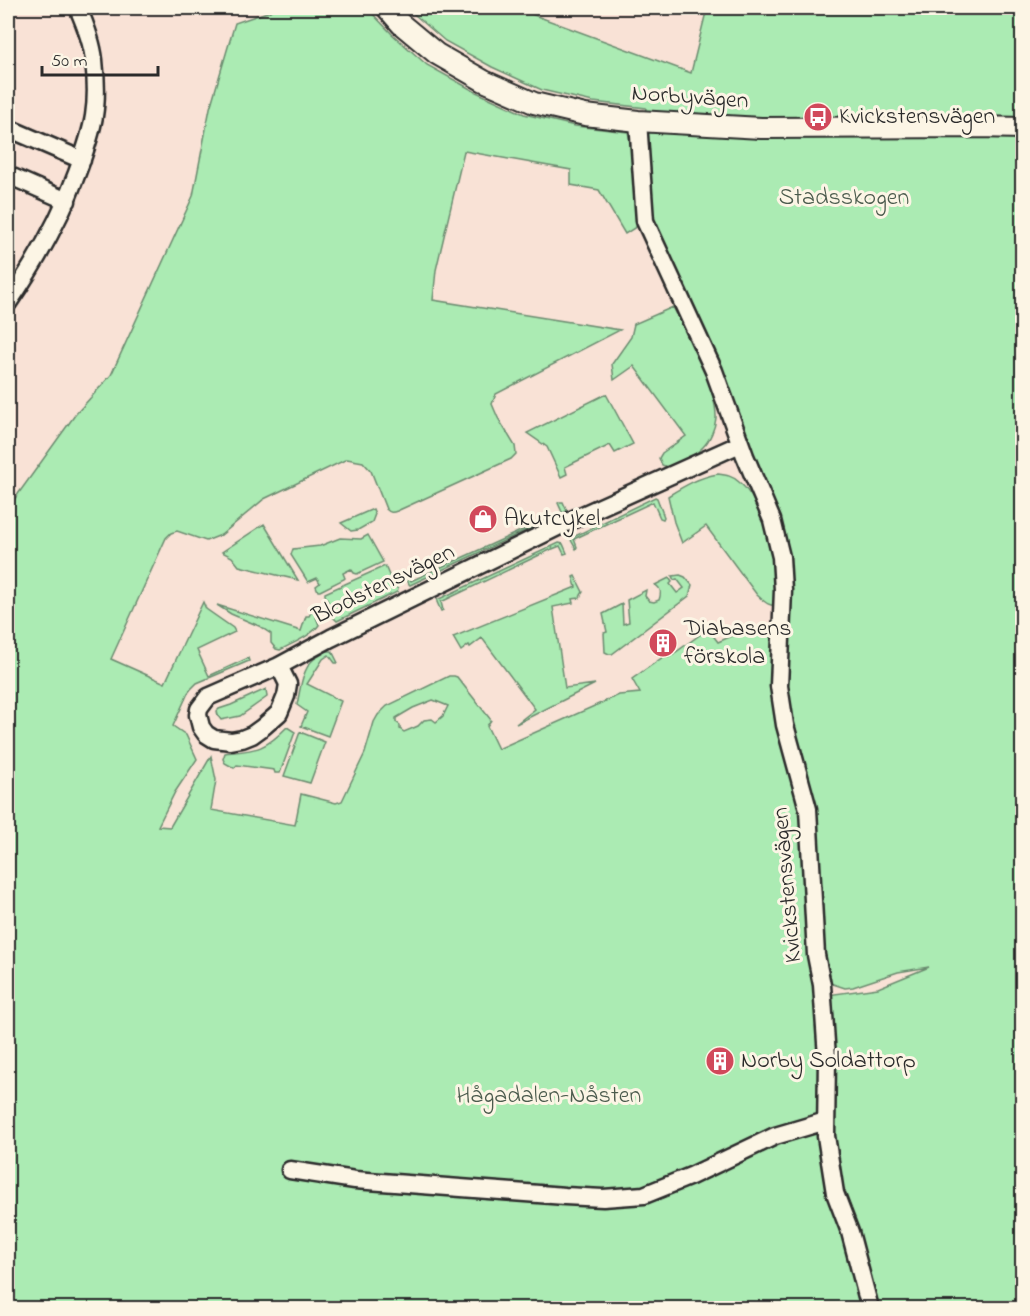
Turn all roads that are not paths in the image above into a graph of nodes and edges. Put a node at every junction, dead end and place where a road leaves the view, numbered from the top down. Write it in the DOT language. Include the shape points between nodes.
graph roads {
  1 [pos="78,8"];
  2 [pos="387,8"];
  3 [pos="638,121"];
  4 [pos="8,128"];
  5 [pos="1023,128"];
  6 [pos="82,160"];
  7 [pos="8,175"];
  8 [pos="67,201"];
  9 [pos="8,303"];
  10 [pos="740,444"];
  11 [pos="279,666"];
  12 [pos="826,1121"];
  13 [pos="290,1170"];
  14 [pos="870,1308"];
  1 -- 6 [label="street" via="94,58 95,85 94,114"];
  2 -- 3 [label="street, Norbyvägen" via="437,54 494,85 534,103 585,115"];
  3 -- 5 [label="street, Norbyvägen" via="761,128"];
  3 -- 10 [label="street, Kvickstensvägen" via="645,221 714,371"];
  4 -- 6 [label="street"];
  6 -- 8 [label="street"];
  7 -- 8 [label="street"];
  8 -- 9 [label="street" via="44,247"];
  10 -- 11 [label="street, Blodstensvägen" via="558,526"];
  10 -- 12 [label="street, Kvickstensvägen" via="772,520 781,556 779,686 785,725 808,809 816,955 827,1057"];
  11 -- 11 [label="street, Blodstensvägen" via="208,697 198,715 206,734 231,741 264,727 279,713 286,696 288,684"];
  12 -- 13 [label="street" via="775,1136 644,1195 584,1197 355,1180"];
  12 -- 14 [label="street, Kvickstensvägen" via="835,1193"];
}
